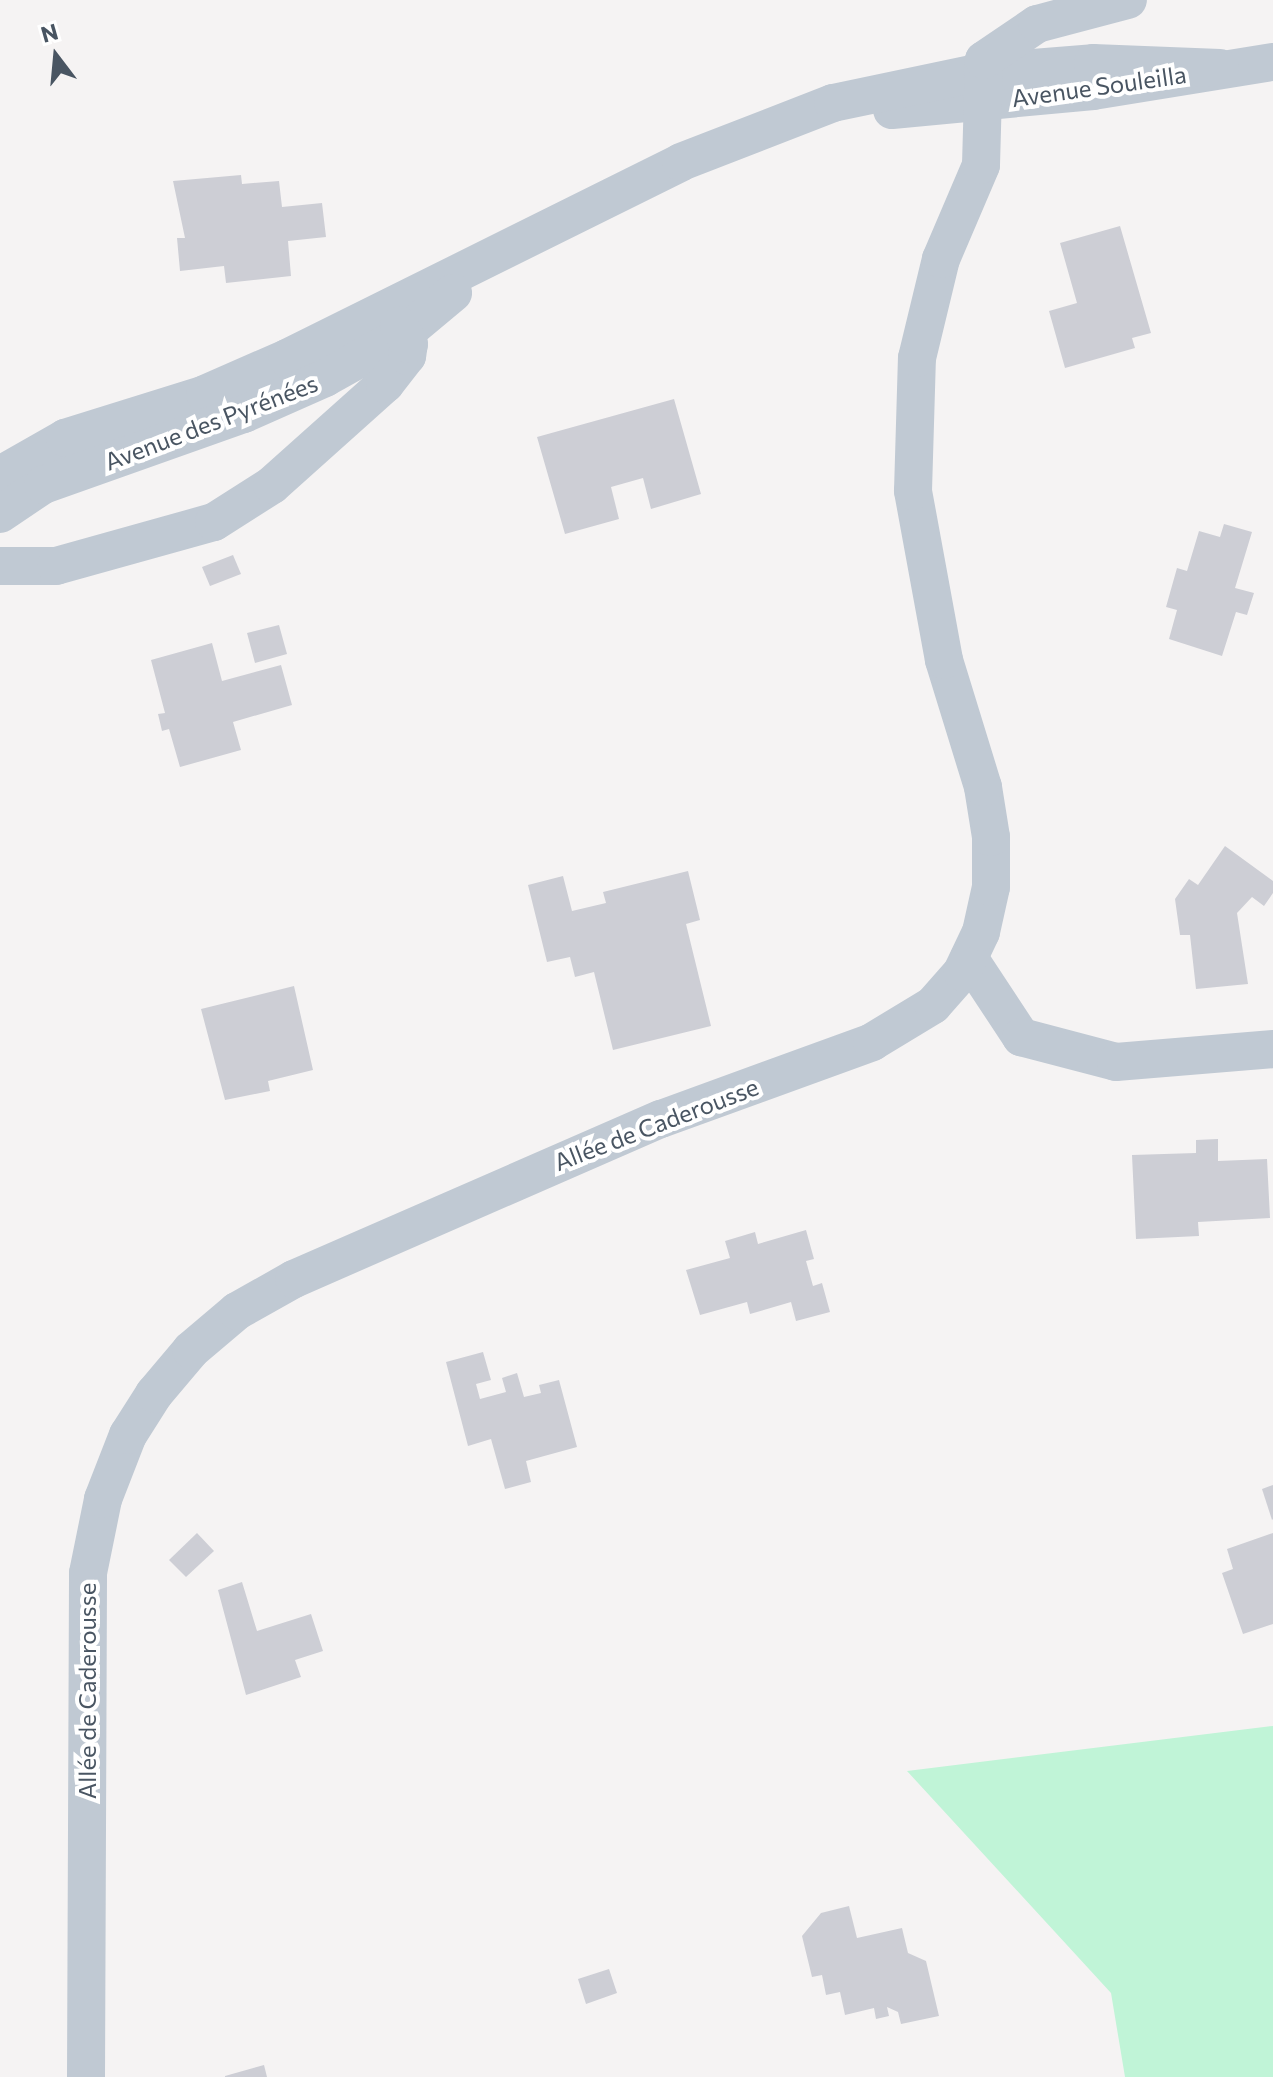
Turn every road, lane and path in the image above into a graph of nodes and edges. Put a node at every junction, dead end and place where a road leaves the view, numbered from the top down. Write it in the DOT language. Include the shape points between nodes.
graph roads {
  1 [pos="1128,0"];
  2 [pos="1273,62"];
  3 [pos="980,88"];
  4 [pos="398,321"];
  5 [pos="5,468"];
  6 [pos="0,514"];
  7 [pos="0,566"];
  8 [pos="969,958"];
  9 [pos="1273,1049"];
  10 [pos="86,2077"];
  1 -- 3 [label="street" via="1037,24 984,60"];
  2 -- 3 [label="street, Avenue Souleilla" via="1093,91"];
  3 -- 4 [label="street, Avenue des Pyrénées" via="763,129 681,162 492,260"];
  3 -- 8 [label="street, Allée de Caderousse" via="981,165 928,300 912,417 913,491 926,569 944,660 983,787 991,837 991,887"];
  4 -- 5 [label="street, Avenue des Pyrénées" via="205,394 65,438"];
  4 -- 6 [label="street, Avenue des Pyrénées" via="325,378 244,414 43,485"];
  4 -- 7 [label="street" via="407,356 385,384 272,485 214,522 56,566"];
  8 -- 9 [label="street" via="1021,1037 1116,1062"];
  8 -- 10 [label="street, Allée de Caderousse" via="933,1005 872,1042 633,1131 294,1279 237,1311 191,1350 154,1394 128,1435 103,1499 88,1573"];
}
